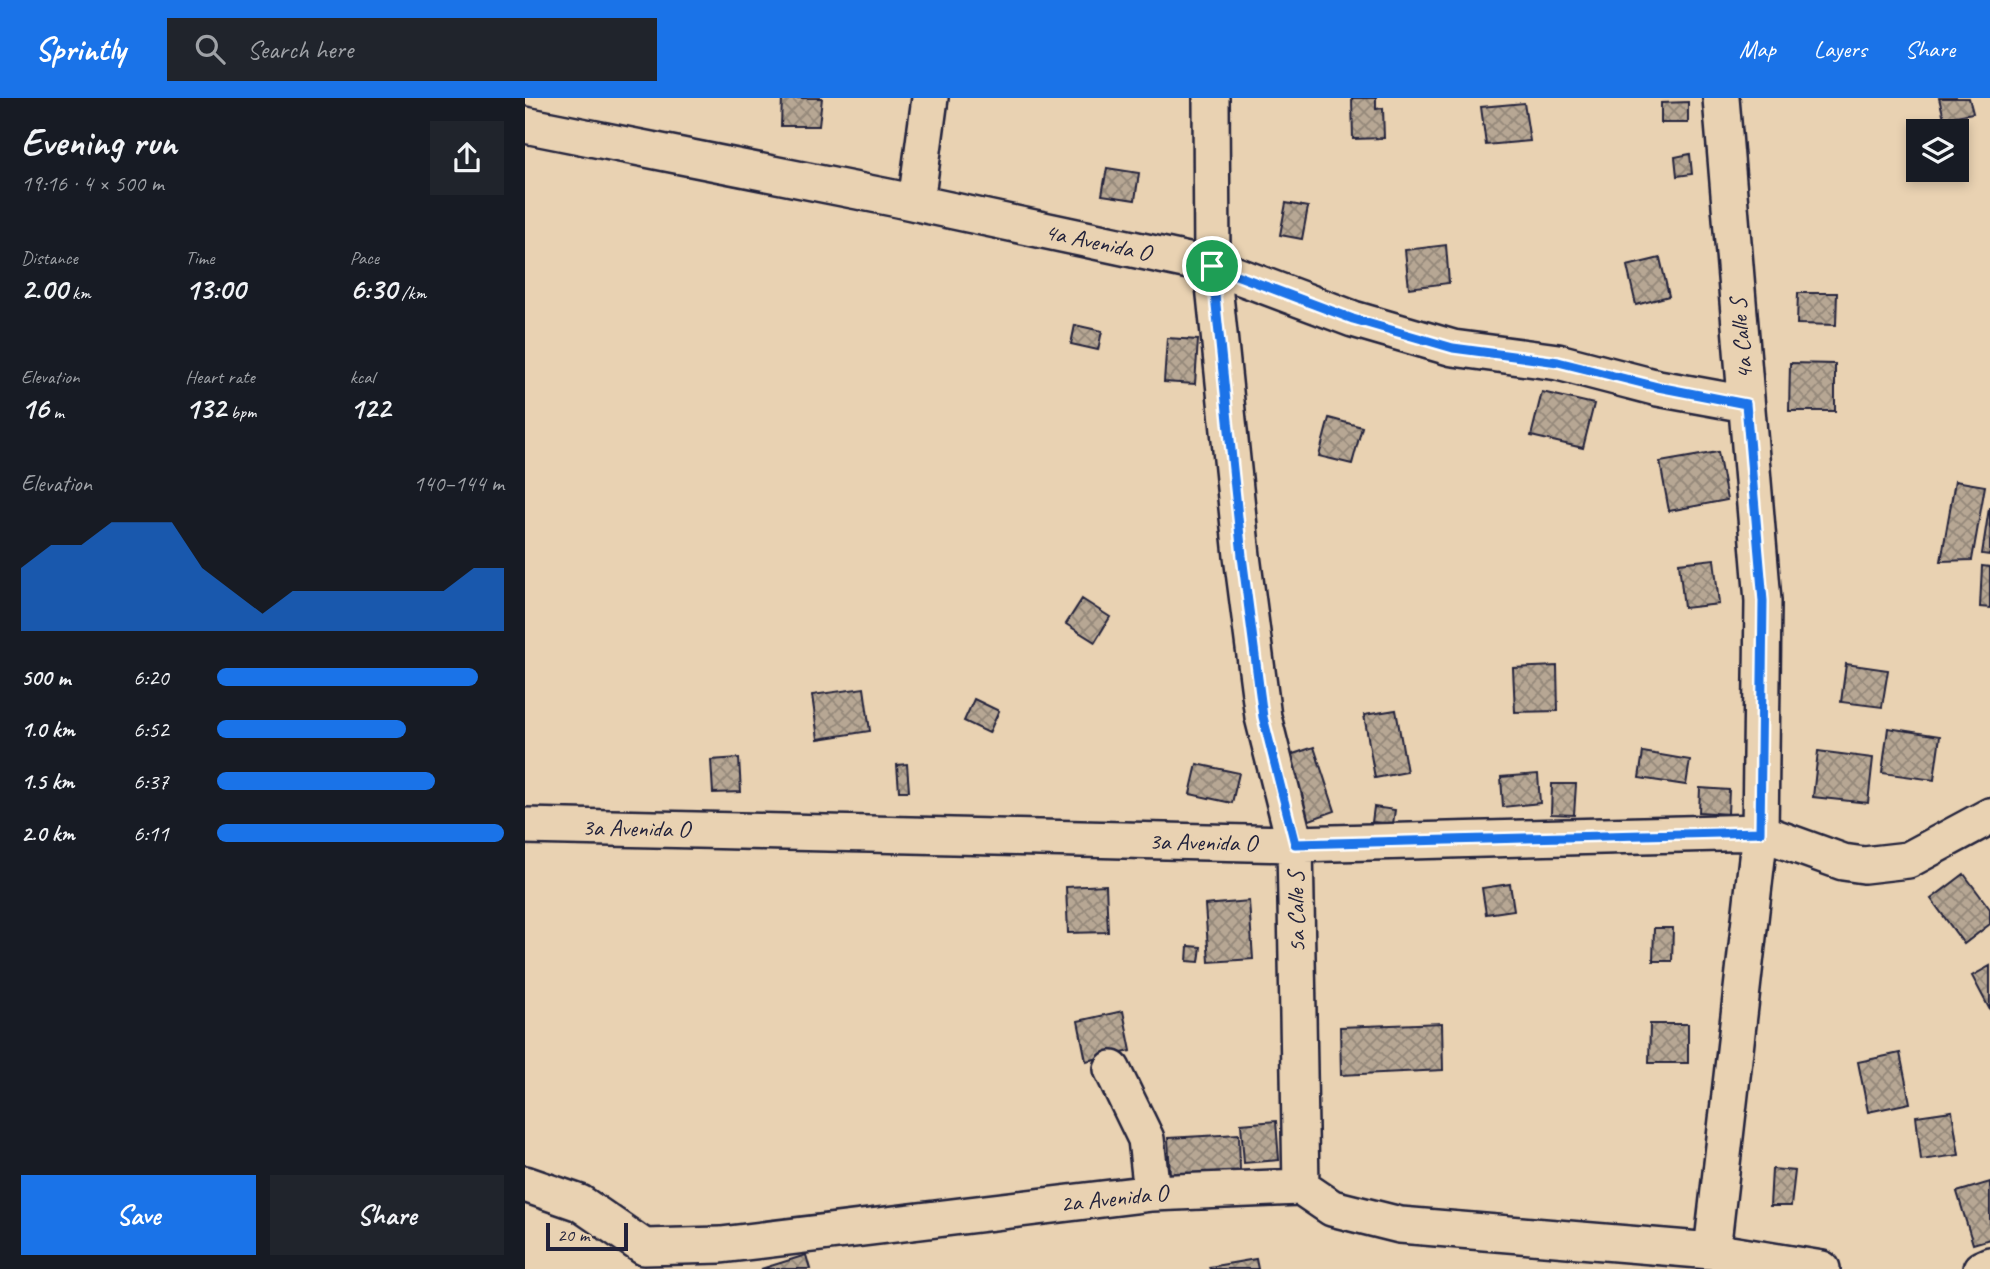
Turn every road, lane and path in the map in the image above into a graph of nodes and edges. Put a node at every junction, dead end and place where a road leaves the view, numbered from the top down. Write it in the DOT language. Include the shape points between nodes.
graph roads {
  1 [pos="930,98"];
  2 [pos="1210,98"];
  3 [pos="1721,98"];
  4 [pos="525,125"];
  5 [pos="916,202"];
  6 [pos="1212,266"];
  7 [pos="1746,404"];
  8 [pos="1990,816"];
  9 [pos="525,826"];
  10 [pos="1760,832"];
  11 [pos="1295,844"];
  12 [pos="1112,1069"];
  13 [pos="525,1184"];
  14 [pos="1301,1186"];
  15 [pos="1152,1193"];
  16 [pos="1712,1251"];
  17 [pos="653,1258"];
  18 [pos="1990,1265"];
  19 [pos="1822,1269"];
  20 [pos="1981,1269"];
  1 -- 5 [label="street"];
  2 -- 6 [label="street, 5a Calle S"];
  3 -- 7 [label="street, 4a Calle S"];
  4 -- 5 [label="street, 4a Avenida O"];
  5 -- 6 [label="street, 4a Avenida O"];
  6 -- 7 [label="street, 4a Avenida O" via="1353,319 1453,348 1558,362"];
  6 -- 11 [label="street, 5a Calle S" via="1263,717"];
  7 -- 10 [label="street, 4a Calle S" via="1763,601"];
  8 -- 10 [label="street, 3a Avenida O" via="1930,850 1883,865 1843,862"];
  9 -- 11 [label="street, 3a Avenida O"];
  10 -- 11 [label="street, 3a Avenida O"];
  10 -- 16 [label="street, 4a Calle S"];
  11 -- 14 [label="street, 5a Calle S"];
  12 -- 15 [label="street" via="1146,1139"];
  13 -- 17 [label="street, 2a Avenida O" via="580,1203"];
  14 -- 15 [label="street, 2a Avenida O"];
  14 -- 16 [label="street" via="1332,1208 1400,1225"];
  15 -- 17 [label="street, 2a Avenida O" via="721,1245"];
  16 -- 19 [label="street"];
  18 -- 20 [label="street"];
}
